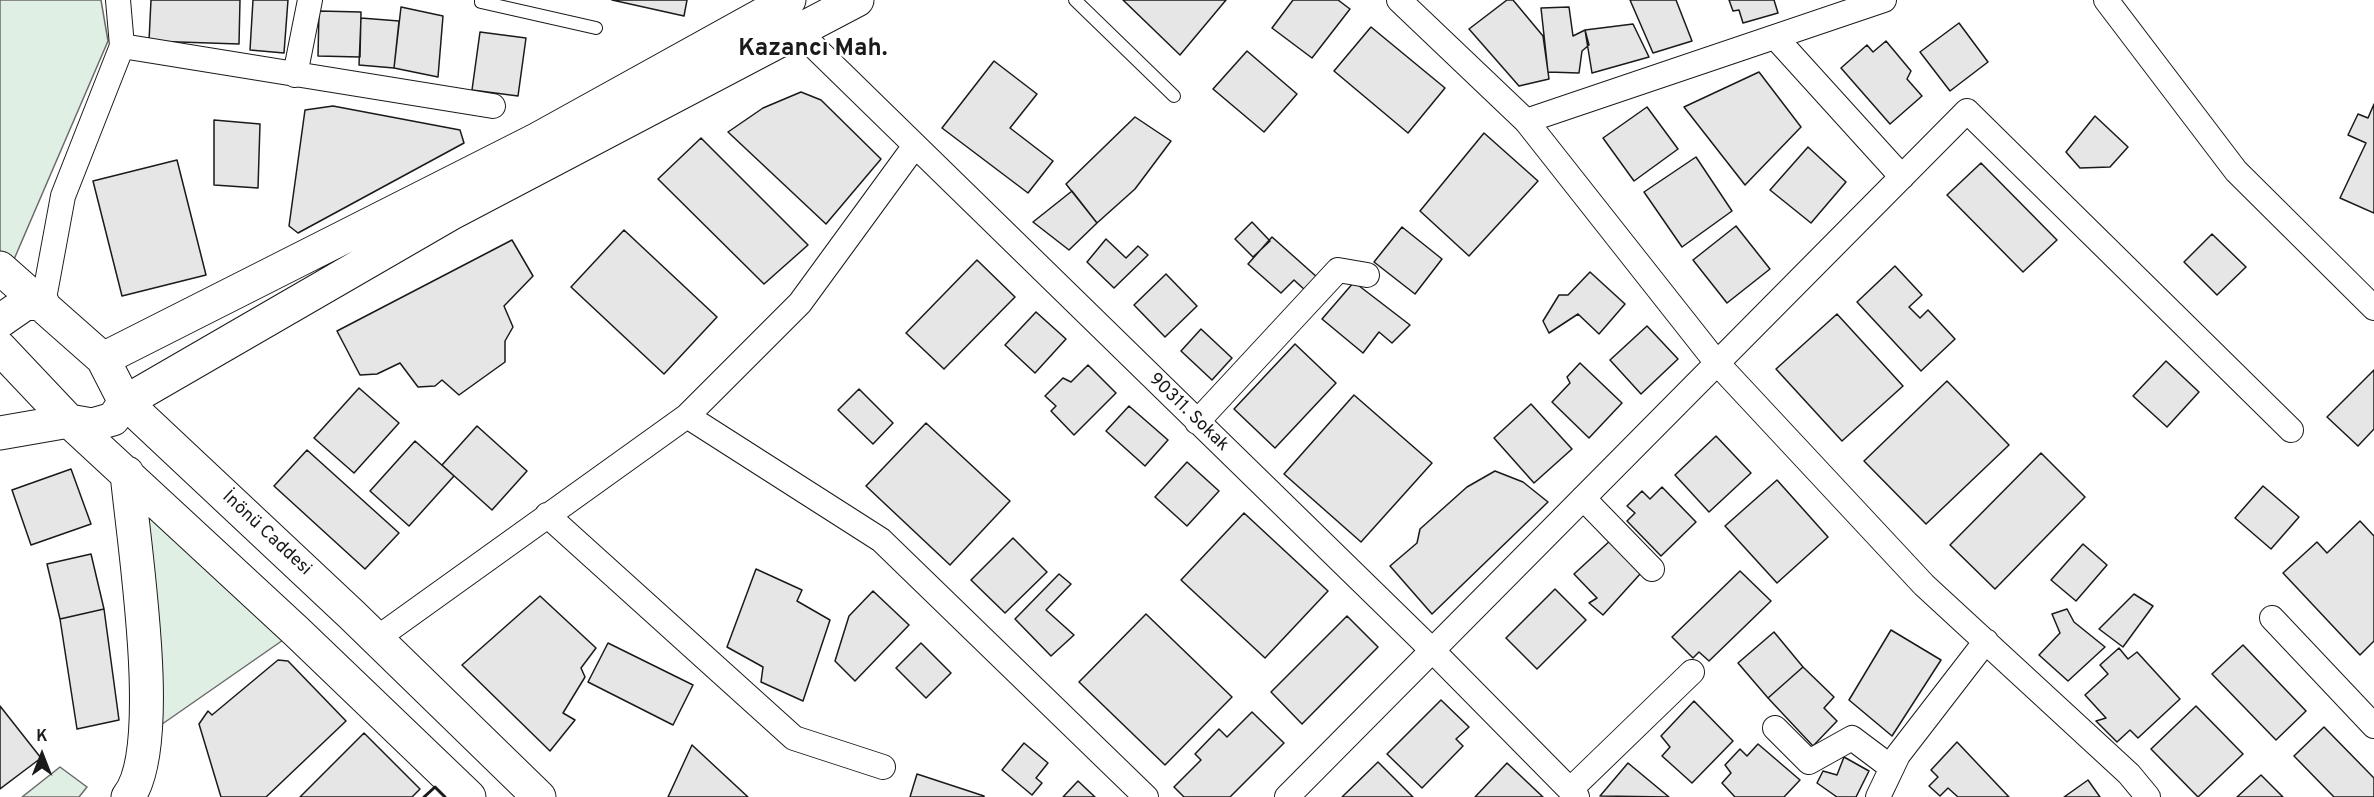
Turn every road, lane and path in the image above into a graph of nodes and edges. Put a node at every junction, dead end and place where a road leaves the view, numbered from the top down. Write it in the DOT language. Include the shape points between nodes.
graph roads {
  1 [pos="118,0"];
  2 [pos="310,0"];
  3 [pos="481,0"];
  4 [pos="789,0"];
  5 [pos="856,0"];
  6 [pos="1076,0"];
  7 [pos="1399,0"];
  8 [pos="1884,0"];
  9 [pos="2112,2"];
  10 [pos="1841,6"];
  11 [pos="596,28"];
  12 [pos="798,31"];
  13 [pos="1775,37"];
  14 [pos="122,46"];
  15 [pos="295,75"];
  16 [pos="1173,96"];
  17 [pos="493,106"];
  18 [pos="1526,122"];
  19 [pos="914,147"];
  20 [pos="1902,177"];
  21 [pos="0,268"];
  22 [pos="1367,275"];
  23 [pos="43,303"];
  24 [pos="2374,308"];
  25 [pos="0,321"];
  26 [pos="0,348"];
  27 [pos="104,358"];
  28 [pos="1717,363"];
  29 [pos="125,402"];
  30 [pos="687,416"];
  31 [pos="69,421"];
  32 [pos="1197,422"];
  33 [pos="2291,430"];
  34 [pos="0,433"];
  35 [pos="127,473"];
  36 [pos="1583,498"];
  37 [pos="547,515"];
  38 [pos="1652,569"];
  39 [pos="2272,618"];
  40 [pos="376,639"];
  41 [pos="1986,641"];
  42 [pos="1432,650"];
  43 [pos="1692,672"];
  44 [pos="2374,726"];
  45 [pos="1775,728"];
  46 [pos="883,767"];
  47 [pos="1892,768"];
  48 [pos="1574,793"];
  49 [pos="136,794"];
  50 [pos="469,797"];
  51 [pos="538,797"];
  52 [pos="1146,797"];
  53 [pos="1287,797"];
  54 [pos="1878,797"];
  55 [pos="2148,797"];
  1 -- 14 [label="street"];
  2 -- 15 [label="street"];
  3 -- 11 [label="lane"];
  4 -- 27 [label="main road" via="538,139"];
  5 -- 12 [label="main road"];
  6 -- 16 [label="lane"];
  7 -- 18 [label="street"];
  8 -- 10 [label="street"];
  9 -- 24 [label="street" via="2236,171"];
  10 -- 13 [label="street"];
  12 -- 19 [label="street, 90311. Sokak"];
  12 -- 29 [label="main road" via="450,214"];
  13 -- 18 [label="street"];
  13 -- 20 [label="street"];
  14 -- 15 [label="street"];
  14 -- 23 [label="street" via="63,196"];
  15 -- 17 [label="street"];
  18 -- 28 [label="street"];
  19 -- 30 [label="street" via="800,303"];
  19 -- 32 [label="street, 90311. Sokak"];
  20 -- 28 [label="street"];
  20 -- 33 [label="street" via="1967,111"];
  21 -- 23 [label="main road, İnönü Caddesi"];
  22 -- 32 [label="street" via="1338,270"];
  23 -- 25 [label="main road" via="26,303"];
  23 -- 27 [label="main road, İnönü Caddesi"];
  26 -- 31 [label="main road"];
  27 -- 29 [label="main road, İnönü Caddesi"];
  28 -- 36 [label="street"];
  28 -- 41 [label="street" via="1924,585"];
  29 -- 31 [label="main road" via="113,419 92,425"];
  29 -- 40 [label="main road, İnönü Caddesi"];
  30 -- 37 [label="street"];
  30 -- 52 [label="street" via="881,540"];
  31 -- 34 [label="main road"];
  31 -- 35 [label="main road"];
  32 -- 42 [label="street, 90311. Sokak"];
  35 -- 49 [label="main road" via="148,691"];
  35 -- 50 [label="main road"];
  36 -- 38 [label="street"];
  36 -- 42 [label="street"];
  37 -- 40 [label="street"];
  37 -- 46 [label="street" via="794,738"];
  39 -- 44 [label="street"];
  40 -- 51 [label="main road, İnönü Caddesi"];
  41 -- 47 [label="street"];
  41 -- 55 [label="street" via="2129,774"];
  42 -- 48 [label="street, 90311. Sokak"];
  42 -- 53 [label="street"];
  43 -- 48 [label="street"];
  45 -- 47 [label="street" via="1809,762 1852,738"];
  47 -- 54 [label="street"];
}
